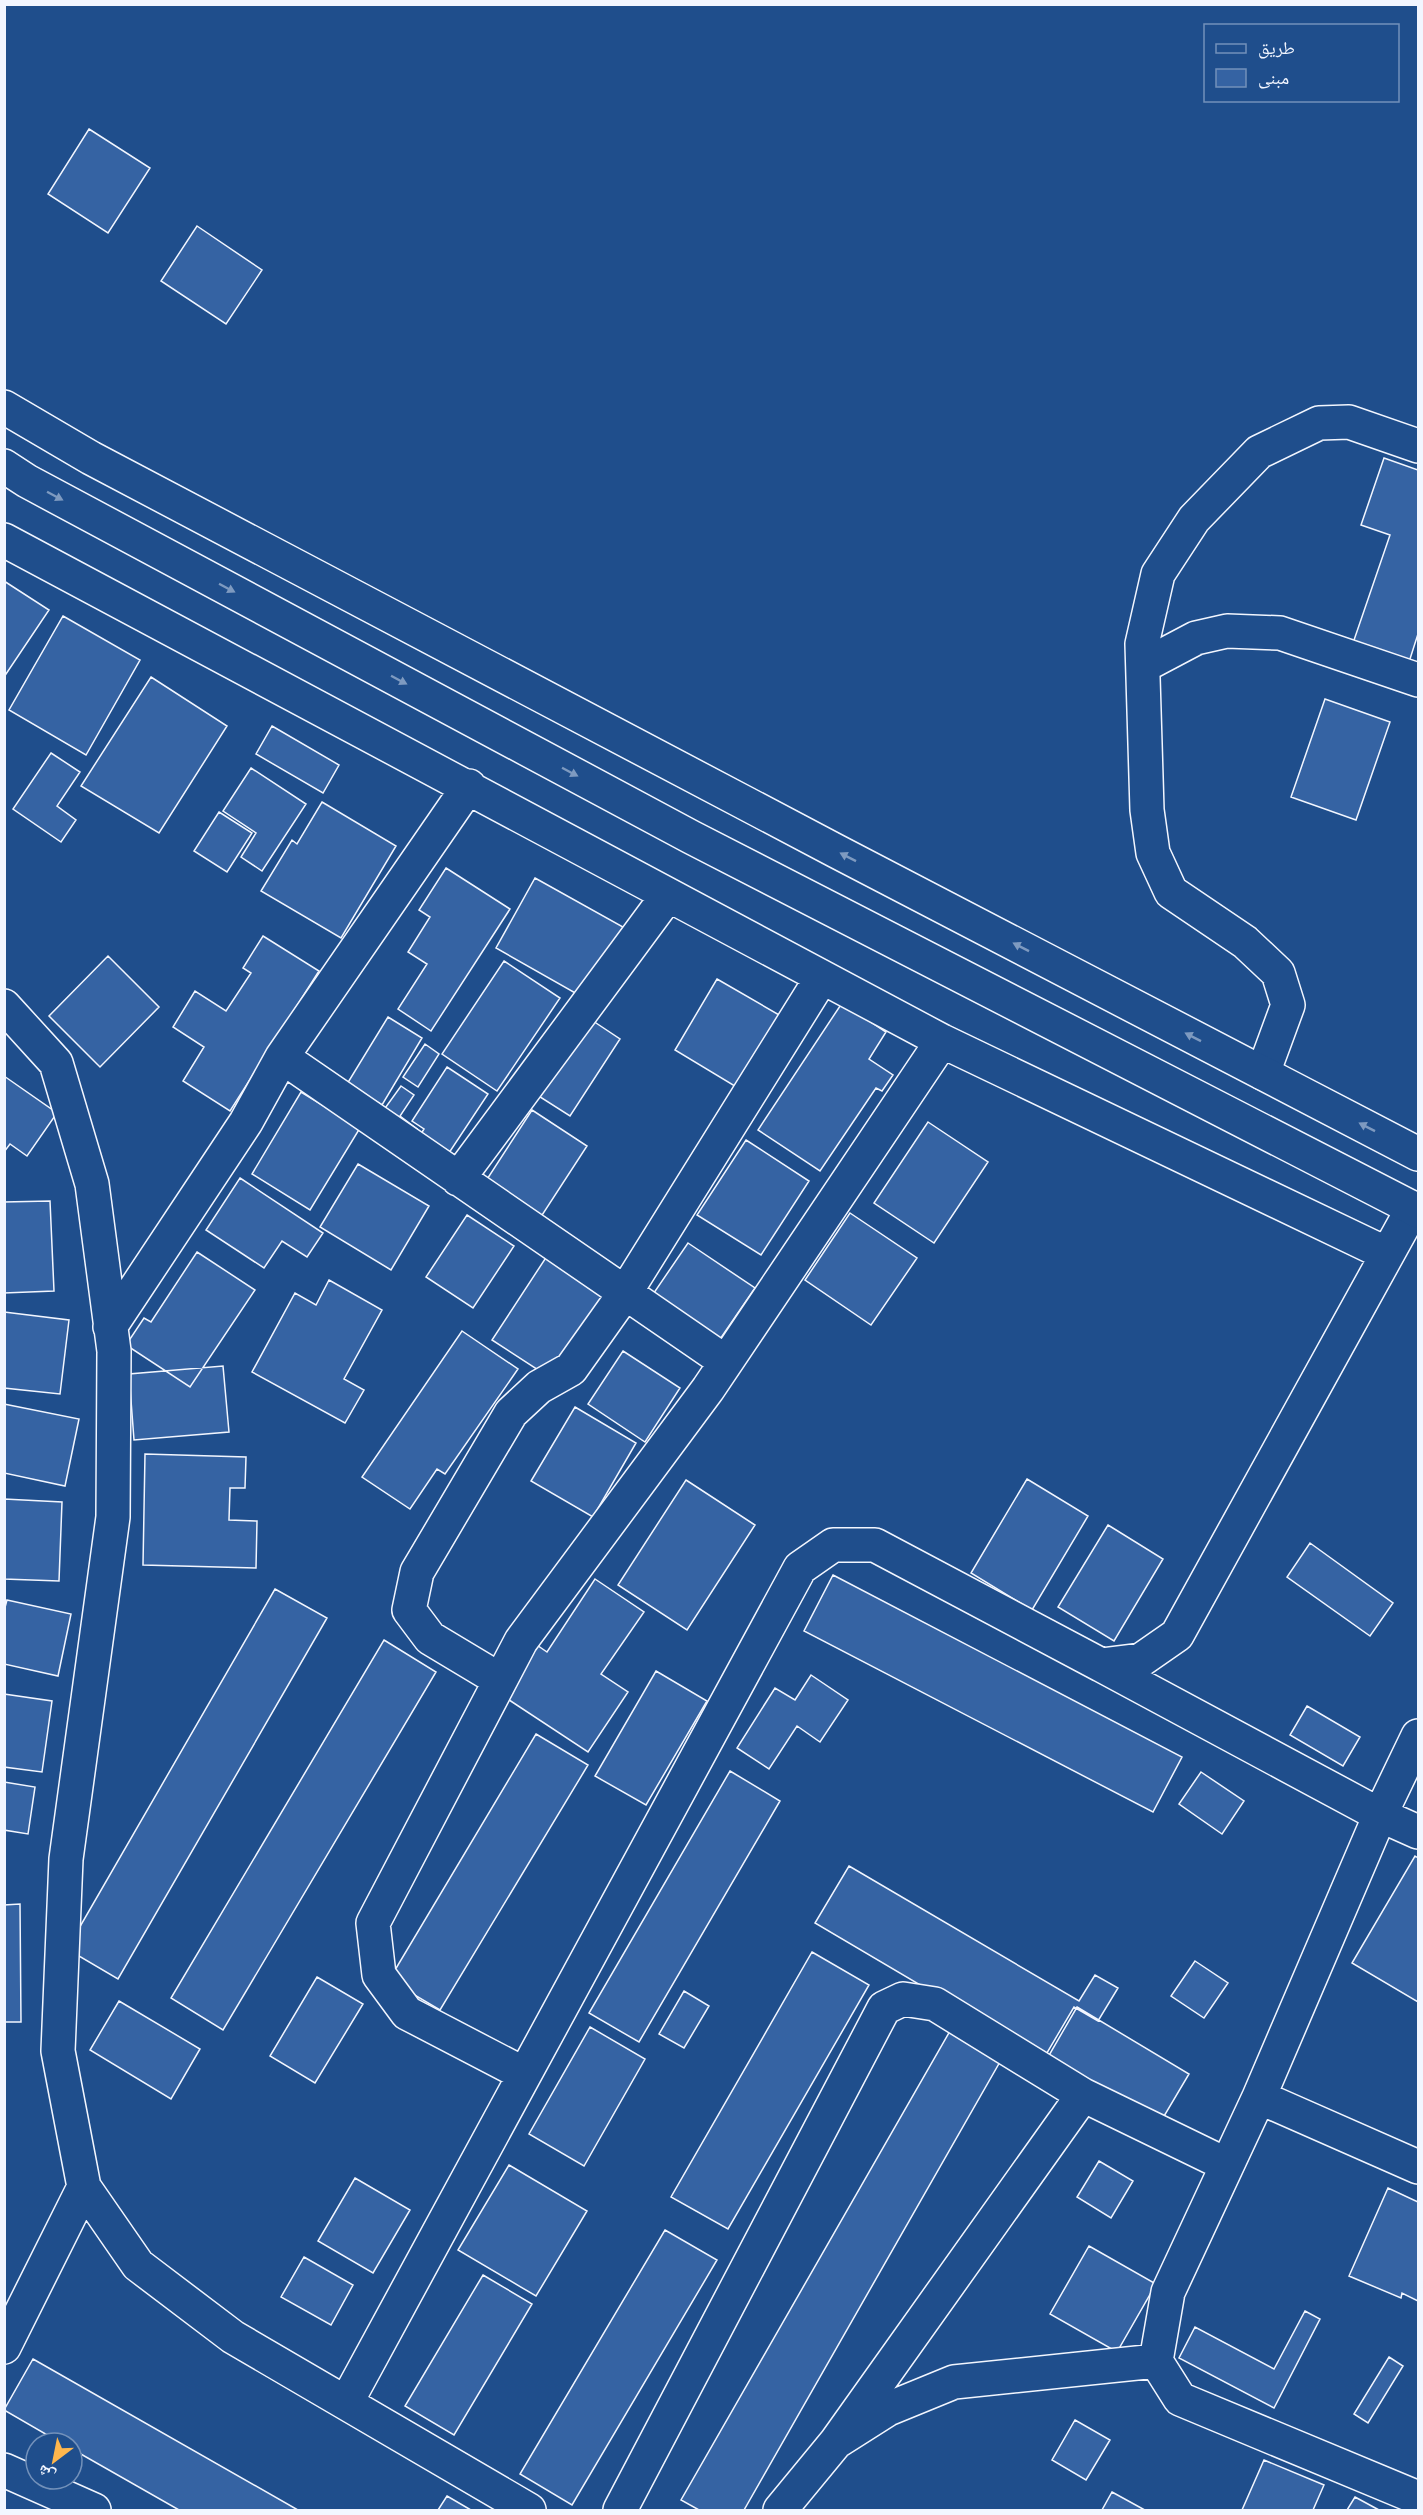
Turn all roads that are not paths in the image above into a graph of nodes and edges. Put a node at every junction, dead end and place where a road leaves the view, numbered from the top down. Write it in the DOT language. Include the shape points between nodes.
graph roads {
  1 [pos="4,407"];
  2 [pos="1419,446"];
  3 [pos="4,466"];
  4 [pos="4,540"];
  5 [pos="1143,666"];
  6 [pos="1419,680"];
  7 [pos="469,786"];
  8 [pos="668,895"];
  9 [pos="822,977"];
  10 [pos="4,1006"];
  11 [pos="942,1041"];
  12 [pos="282,1058"];
  13 [pos="1263,1073"];
  14 [pos="1419,1154"];
  15 [pos="458,1179"];
  16 [pos="1416,1209"];
  17 [pos="1387,1254"];
  18 [pos="625,1293"];
  19 [pos="110,1327"];
  20 [pos="726,1362"];
  21 [pos="1101,1665"];
  22 [pos="500,1680"];
  23 [pos="1419,1736"];
  24 [pos="1380,1815"];
  25 [pos="1419,1832"];
  26 [pos="524,2074"];
  27 [pos="1083,2094"];
  28 [pos="1259,2097"];
  29 [pos="1227,2165"];
  30 [pos="1419,2167"];
  31 [pos="84,2187"];
  32 [pos="4,2347"];
  33 [pos="1156,2361"];
  34 [pos="346,2403"];
  35 [pos="836,2442"];
  36 [pos="4,2469"];
  37 [pos="1419,2498"];
  38 [pos="94,2511"];
  39 [pos="529,2511"];
  40 [pos="620,2511"];
  41 [pos="780,2511"];
  13 -- 1 [label="street, one-way" via="91,458"];
  2 -- 5 [label="street" via="1349,422 1319,423 1258,452 1194,519 1158,574 1142,644"];
  3 -- 16 [label="street, one-way" via="700,842"];
  4 -- 7 [label="street"];
  5 -- 6 [label="street" via="1196,638 1227,632 1280,633"];
  5 -- 13 [label="street" via="1147,810 1153,853 1171,891 1245,942 1278,973 1287,1005"];
  7 -- 8 [label="street"];
  7 -- 12 [label="street"];
  8 -- 9 [label="street"];
  8 -- 15 [label="street"];
  9 -- 11 [label="street"];
  9 -- 18 [label="street"];
  10 -- 19 [label="street" via="56,1063 92,1184"];
  11 -- 17 [label="street"];
  11 -- 20 [label="street"];
  12 -- 15 [label="street"];
  12 -- 19 [label="street" via="246,1122"];
  14 -- 13 [label="street, one-way"];
  15 -- 18 [label="street"];
  16 -- 17 [label="street"];
  17 -- 21 [label="street" via="1177,1635 1141,1660"];
  18 -- 20 [label="street"];
  18 -- 22 [label="street" via="572,1369 539,1387 511,1413 417,1572 409,1610 430,1638"];
  19 -- 31 [label="street" via="114,1351 113,1517 66,1858 58,2051"];
  20 -- 22 [label="street" via="521,1641"];
  21 -- 24 [label="street"];
  21 -- 26 [label="street" via="875,1545 833,1545 800,1568"];
  22 -- 26 [label="street" via="373,1923 379,1975 408,2013"];
  23 -- 24 [label="street"];
  24 -- 25 [label="street"];
  24 -- 28 [label="street"];
  26 -- 34 [label="street"];
  27 -- 29 [label="street"];
  27 -- 35 [label="street"];
  27 -- 40 [label="street" via="935,2004 903,1999 884,2008"];
  28 -- 29 [label="street"];
  28 -- 30 [label="street"];
  29 -- 33 [label="street" via="1168,2292"];
  31 -- 32 [label="street"];
  31 -- 34 [label="street" via="138,2265 233,2337"];
  33 -- 35 [label="street" via="954,2382 888,2409"];
  33 -- 37 [label="street" via="1180,2399"];
  34 -- 39 [label="street"];
  35 -- 41 [label="street"];
  36 -- 38 [label="street"];
}
